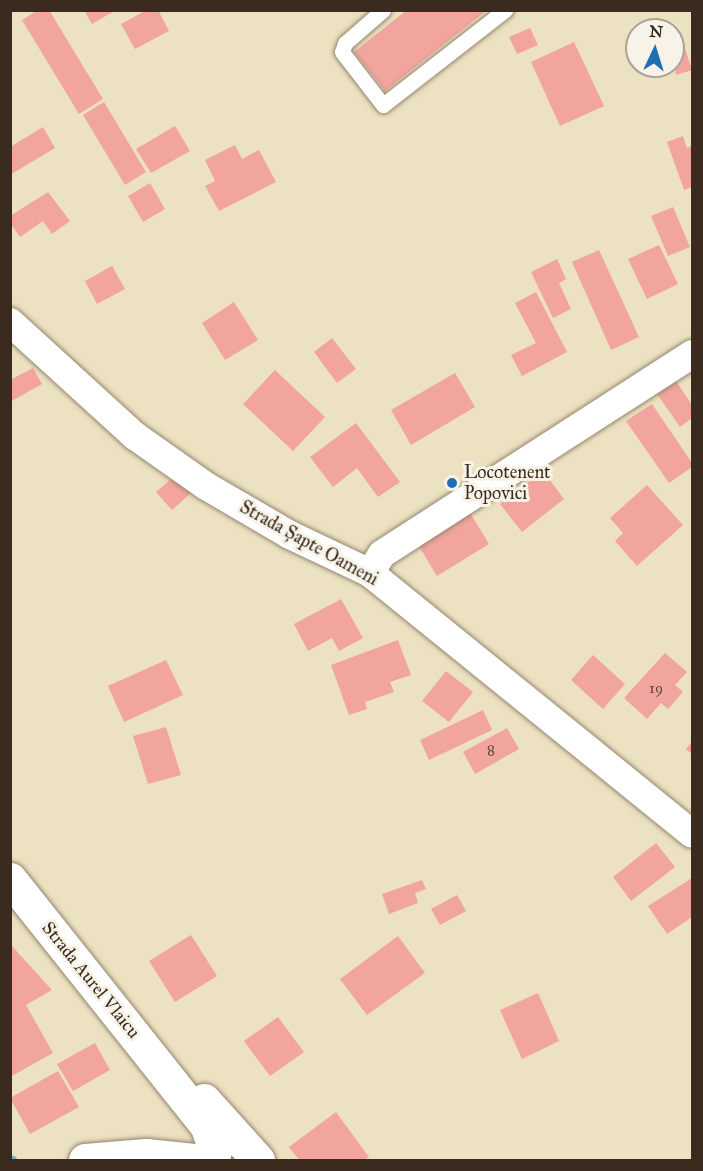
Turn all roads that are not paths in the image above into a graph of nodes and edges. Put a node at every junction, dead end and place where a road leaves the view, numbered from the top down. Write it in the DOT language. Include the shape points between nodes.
graph roads {
  1 [pos="383,10"];
  2 [pos="505,10"];
  3 [pos="10,322"];
  4 [pos="693,354"];
  5 [pos="370,573"];
  6 [pos="693,834"];
  7 [pos="10,879"];
  8 [pos="171,1080"];
  9 [pos="146,1155"];
  10 [pos="85,1161"];
  11 [pos="194,1161"];
  12 [pos="212,1161"];
  13 [pos="258,1161"];
  1 -- 2 [label="lane" via="345,43 342,52 383,105"];
  3 -- 5 [label="street, Strada Șapte Oameni" via="135,436 179,467 290,535"];
  4 -- 5 [label="street" via="382,554"];
  5 -- 6 [label="street, Strada Șapte Oameni"];
  7 -- 8 [label="street, Strada Aurel Vlaicu"];
  8 -- 9 [label="street" via="182,1117 180,1132 166,1147"];
  8 -- 12 [label="street, Strada Aurel Vlaicu" via="207,1126 216,1151"];
  8 -- 13 [label="street, Strada Aurel Vlaicu" via="209,1103"];
  9 -- 10 [label="street"];
  9 -- 11 [label="street"];
}
